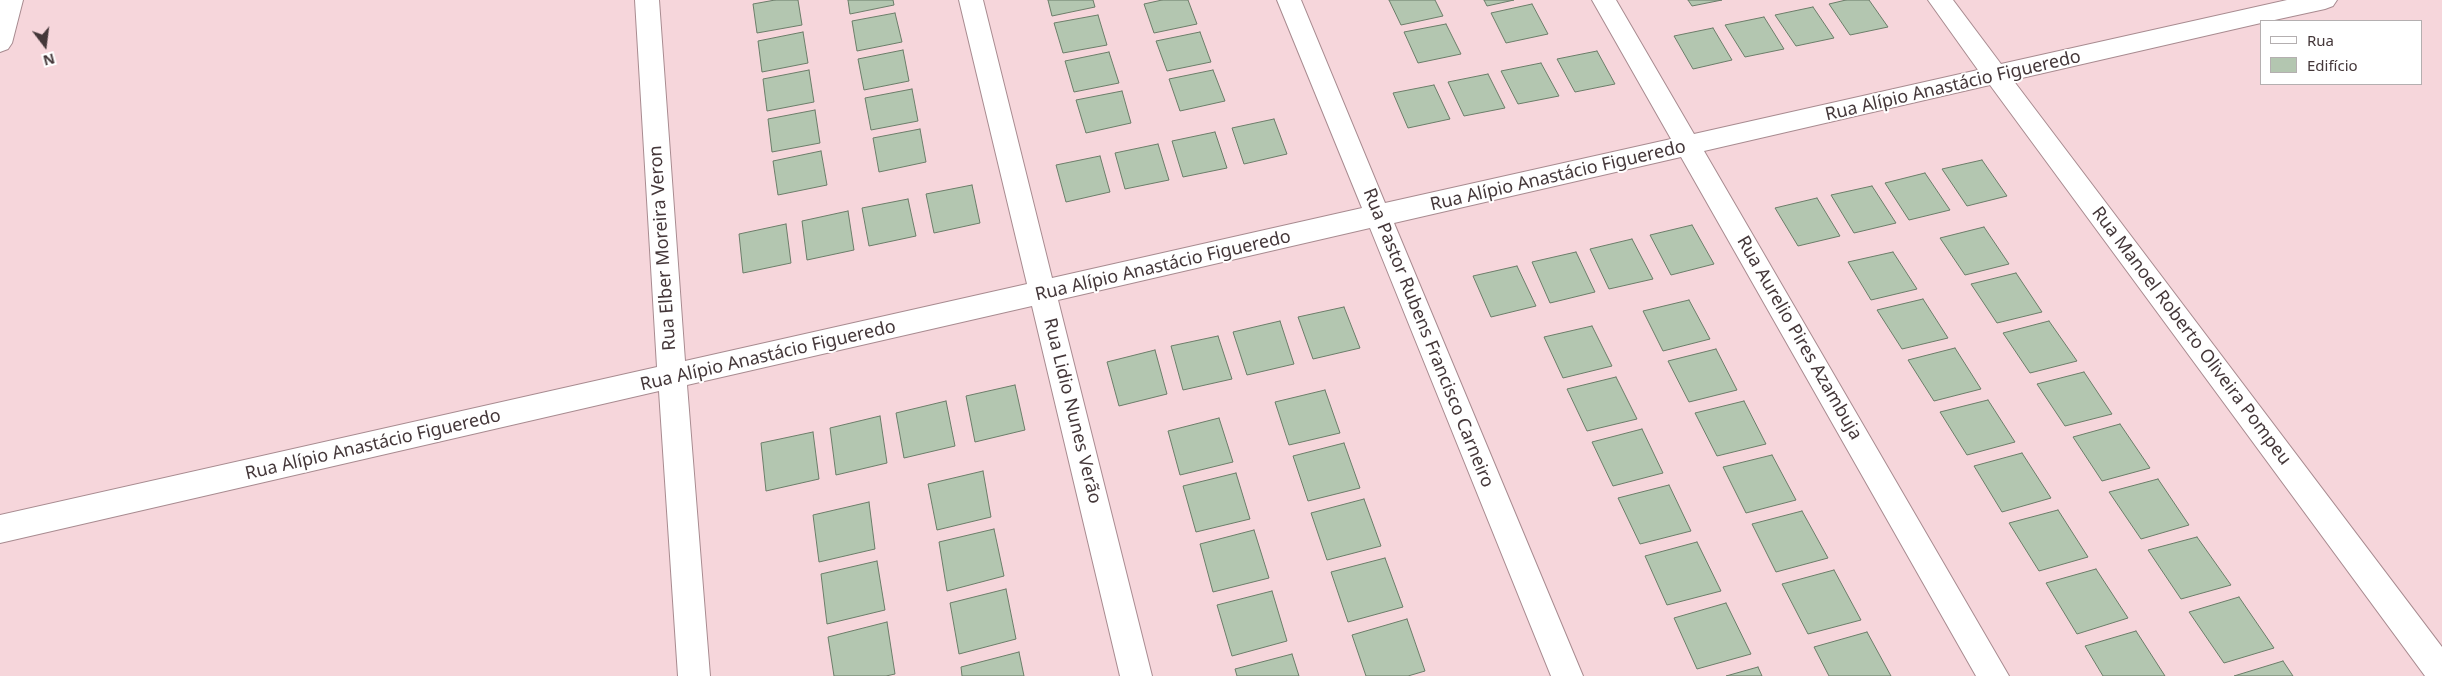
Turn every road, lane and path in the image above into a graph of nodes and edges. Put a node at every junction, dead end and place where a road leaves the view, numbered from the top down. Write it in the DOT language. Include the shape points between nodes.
graph roads {
  1 [pos="11,0"];
  2 [pos="647,0"];
  3 [pos="971,0"];
  4 [pos="1289,0"];
  5 [pos="1604,0"];
  6 [pos="1940,0"];
  7 [pos="2325,0"];
  8 [pos="2258,7"];
  9 [pos="0,43"];
  10 [pos="1997,76"];
  11 [pos="1688,146"];
  12 [pos="1378,217"];
  13 [pos="1043,293"];
  14 [pos="672,378"];
  15 [pos="0,529"];
  16 [pos="2442,673"];
  17 [pos="694,676"];
  18 [pos="1136,676"];
  19 [pos="1567,676"];
  20 [pos="1994,676"];
  1 -- 9 [label="street"];
  2 -- 14 [label="street, Rua Elber Moreira Veron"];
  3 -- 13 [label="street, Rua Lidio Nunes Verão"];
  4 -- 12 [label="street, Rua Pastor Rubens Francisco Carneiro"];
  5 -- 11 [label="street, Rua Aurelio Pires Azambuja"];
  6 -- 10 [label="street, Rua Manoel Roberto Oliveira Pompeu"];
  7 -- 8 [label="street, Rua Alípio Anastácio Figueredo"];
  8 -- 10 [label="street, Rua Alípio Anastácio Figueredo"];
  10 -- 11 [label="street, Rua Alípio Anastácio Figueredo"];
  10 -- 16 [label="street, Rua Manoel Roberto Oliveira Pompeu"];
  11 -- 12 [label="street, Rua Alípio Anastácio Figueredo"];
  11 -- 20 [label="street, Rua Aurelio Pires Azambuja"];
  12 -- 13 [label="street, Rua Alípio Anastácio Figueredo"];
  12 -- 19 [label="street, Rua Pastor Rubens Francisco Carneiro"];
  13 -- 14 [label="street, Rua Alípio Anastácio Figueredo"];
  13 -- 18 [label="street, Rua Lidio Nunes Verão"];
  14 -- 15 [label="street, Rua Alípio Anastácio Figueredo"];
  14 -- 17 [label="street, Rua Elber Moreira Veron"];
}
